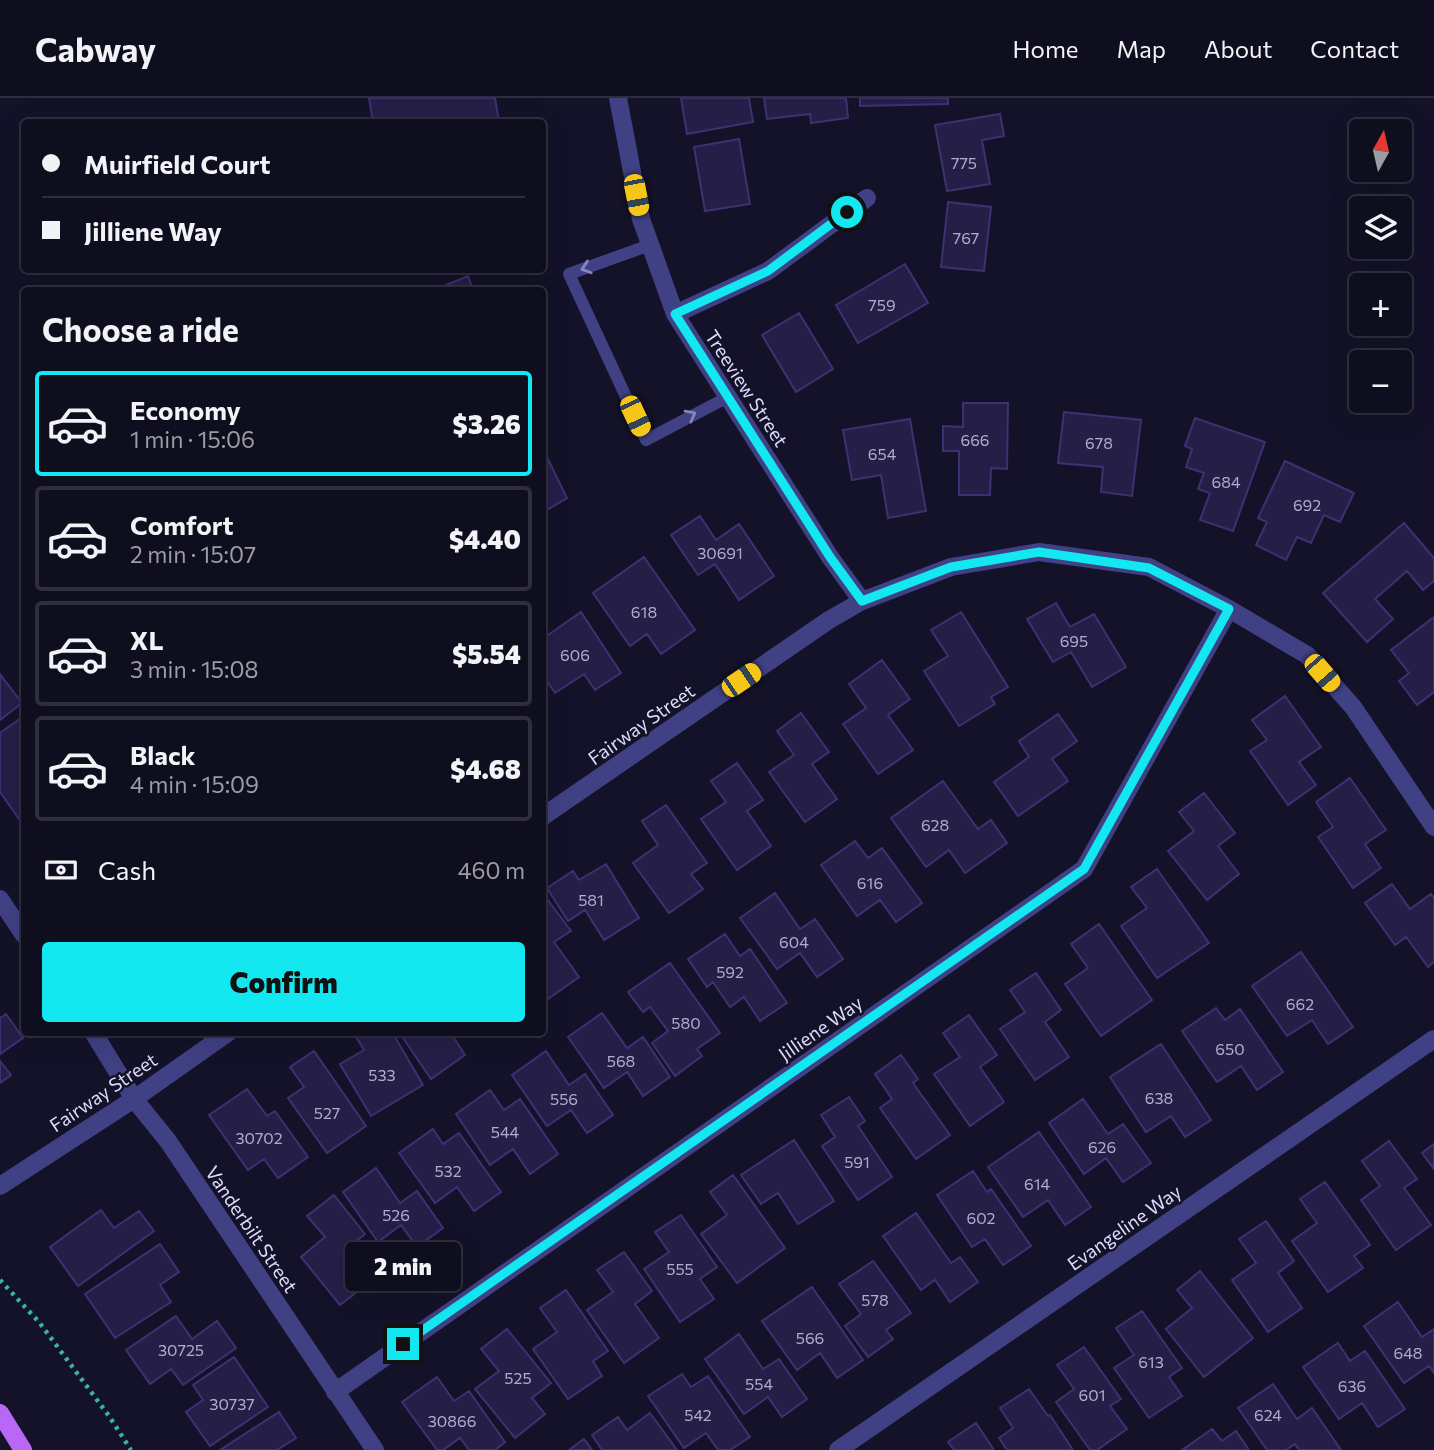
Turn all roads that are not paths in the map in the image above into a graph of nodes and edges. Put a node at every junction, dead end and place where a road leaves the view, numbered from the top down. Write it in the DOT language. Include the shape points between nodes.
graph roads {
  1 [pos="618,98"];
  2 [pos="867,198"];
  3 [pos="650,245"];
  4 [pos="675,314"];
  5 [pos="729,397"];
  6 [pos="862,601"];
  7 [pos="1229,609"];
  8 [pos="546,814"];
  9 [pos="1434,827"];
  10 [pos="0,899"];
  11 [pos="21,930"];
  12 [pos="95,1036"];
  13 [pos="223,1036"];
  14 [pos="1434,1040"];
  15 [pos="134,1099"];
  16 [pos="0,1186"];
  17 [pos="335,1392"];
  18 [pos="0,1413"];
  19 [pos="23,1450"];
  20 [pos="375,1450"];
  21 [pos="838,1450"];
  1 -- 3 [label="street, Treeview Street"];
  2 -- 4 [label="street" via="768,271"];
  3 -- 4 [label="street, Treeview Street"];
  3 -- 5 [label="lane, one-way" via="569,274 646,440"];
  4 -- 5 [label="street, Treeview Street"];
  5 -- 6 [label="street, Treeview Street"];
  6 -- 7 [label="street, Fairway Street" via="951,567 1039,552 1149,568"];
  6 -- 8 [label="street, Fairway Street"];
  7 -- 9 [label="street, Fairway Street" via="1307,655 1353,707"];
  7 -- 17 [label="street, Jilliene Way" via="1084,869"];
  10 -- 11 [label="street"];
  12 -- 15 [label="street, Vanderbilt Street"];
  13 -- 15 [label="street, Fairway Street"];
  14 -- 21 [label="street, Evangeline Way"];
  15 -- 16 [label="street, Fairway Street"];
  15 -- 17 [label="street, Vanderbilt Street" via="168,1141"];
  17 -- 20 [label="street, Vanderbilt Street"];
  18 -- 19 [label="main road"];
}
